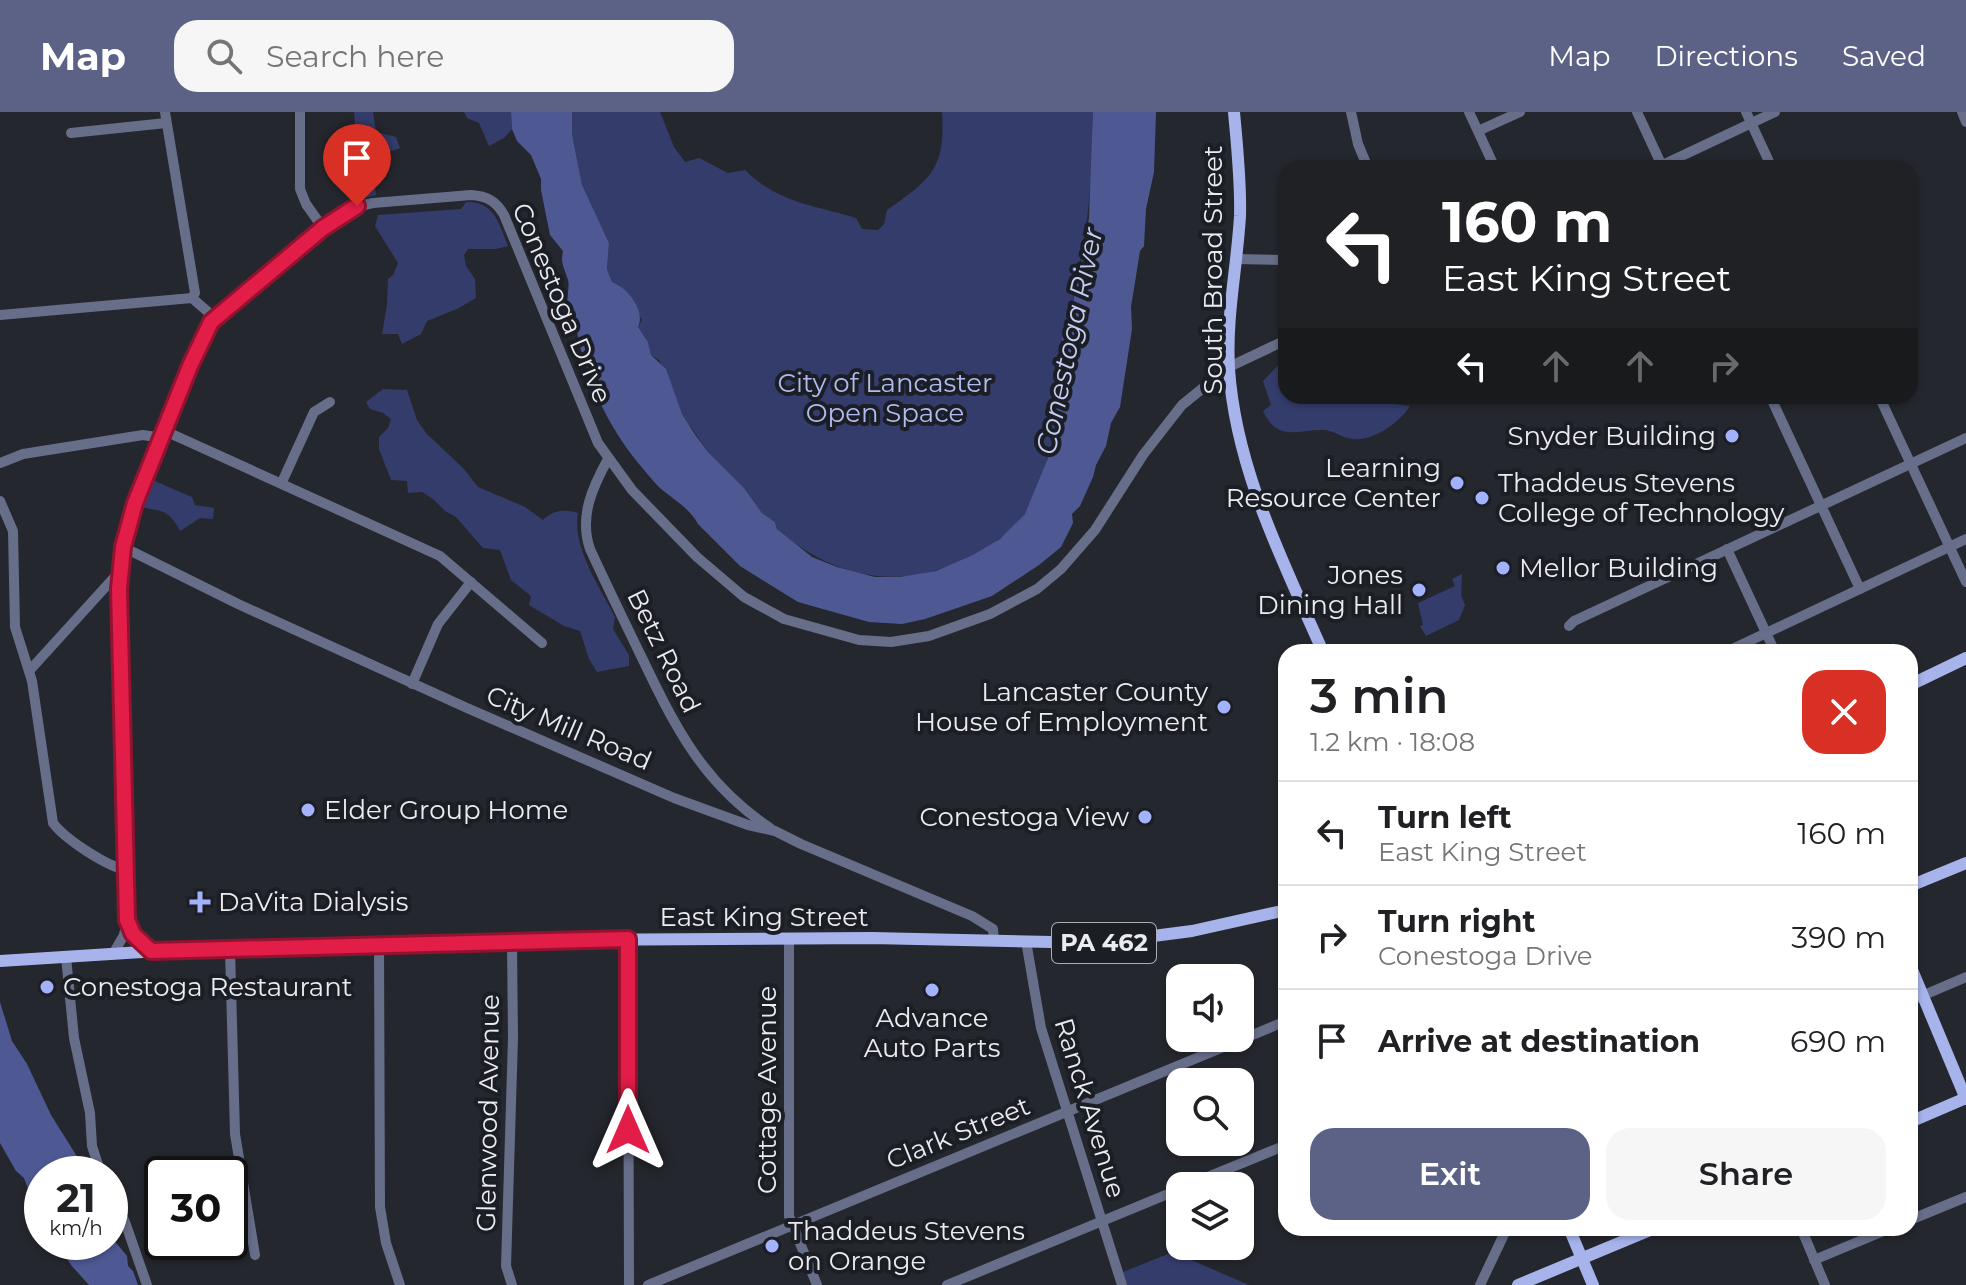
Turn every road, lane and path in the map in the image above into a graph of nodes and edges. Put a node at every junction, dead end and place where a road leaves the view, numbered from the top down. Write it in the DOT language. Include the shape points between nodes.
graph roads {
  1 [pos="300,112"];
  2 [pos="1234,112"];
  3 [pos="1351,112"];
  4 [pos="1469,112"];
  5 [pos="1520,112"];
  6 [pos="1637,112"];
  7 [pos="1746,112"];
  8 [pos="1775,112"];
  9 [pos="1962,112"];
  10 [pos="166,118"];
  11 [pos="1966,122"];
  12 [pos="1751,123"];
  13 [pos="1478,131"];
  14 [pos="71,133"];
  15 [pos="1365,160"];
  16 [pos="1491,160"];
  17 [pos="1657,160"];
  18 [pos="1674,160"];
  19 [pos="1768,160"];
  20 [pos="323,228"];
  21 [pos="1236,259"];
  22 [pos="1278,260"];
  23 [pos="192,298"];
  24 [pos="0,315"];
  25 [pos="215,318"];
  26 [pos="1278,344"];
  27 [pos="1229,367"];
  28 [pos="330,402"];
  29 [pos="1774,404"];
  30 [pos="1883,404"];
  31 [pos="164,434"];
  32 [pos="1966,438"];
  33 [pos="608,459"];
  34 [pos="0,463"];
  35 [pos="1911,464"];
  36 [pos="282,482"];
  37 [pos="0,501"];
  38 [pos="1821,505"];
  39 [pos="1966,539"];
  40 [pos="123,547"];
  41 [pos="1950,547"];
  42 [pos="1727,549"];
  43 [pos="120,571"];
  44 [pos="471,582"];
  45 [pos="1966,582"];
  46 [pos="1860,589"];
  47 [pos="1569,626"];
  48 [pos="1766,633"];
  49 [pos="542,643"];
  50 [pos="1320,644"];
  51 [pos="1743,644"];
  52 [pos="1771,644"];
  53 [pos="1966,658"];
  54 [pos="30,670"];
  55 [pos="1918,681"];
  56 [pos="412,684"];
  57 [pos="775,831"];
  58 [pos="1966,863"];
  59 [pos="126,870"];
  60 [pos="1918,883"];
  61 [pos="1278,912"];
  62 [pos="127,920"];
  63 [pos="789,938"];
  64 [pos="628,939"];
  65 [pos="994,941"];
  66 [pos="1026,941"];
  67 [pos="512,942"];
  68 [pos="379,945"];
  69 [pos="230,949"];
  70 [pos="151,951"];
  71 [pos="113,954"];
  72 [pos="66,957"];
  73 [pos="5,961"];
  74 [pos="1966,977"];
  75 [pos="1918,983"];
  76 [pos="1923,995"];
  77 [pos="1918,997"];
  78 [pos="1278,1024"];
  79 [pos="1966,1098"];
  80 [pos="1067,1111"];
  81 [pos="1918,1119"];
  82 [pos="1278,1148"];
  83 [pos="95,1156"];
  84 [pos="1220,1172"];
  85 [pos="1166,1195"];
  86 [pos="1966,1197"];
  87 [pos="1918,1217"];
  88 [pos="1102,1221"];
  89 [pos="792,1225"];
  90 [pos="128,1230"];
  91 [pos="1503,1236"];
  92 [pos="1572,1236"];
  93 [pos="1636,1236"];
  94 [pos="1804,1236"];
  95 [pos="1872,1236"];
  96 [pos="255,1255"];
  97 [pos="1582,1258"];
  98 [pos="1814,1260"];
  99 [pos="147,1285"];
  100 [pos="400,1285"];
  101 [pos="512,1285"];
  102 [pos="629,1285"];
  103 [pos="648,1285"];
  104 [pos="817,1285"];
  105 [pos="947,1285"];
  106 [pos="1122,1285"];
  107 [pos="1480,1285"];
  108 [pos="1518,1285"];
  109 [pos="1593,1285"];
  110 [pos="1825,1285"];
  1 -- 20 [label="street" via="300,189"];
  2 -- 21 [label="main road, South Broad Street" via="1240,202"];
  3 -- 15 [label="street"];
  4 -- 13 [label="street"];
  5 -- 13 [label="street"];
  6 -- 17 [label="street"];
  7 -- 12 [label="street"];
  8 -- 12 [label="street"];
  9 -- 11 [label="street"];
  10 -- 14 [label="street"];
  10 -- 23 [label="street"];
  12 -- 18 [label="street"];
  12 -- 19 [label="street"];
  13 -- 16 [label="street"];
  20 -- 25 [label="street, Conestoga Drive"];
  20 -- 33 [label="street, Conestoga Drive" via="350,208 373,203 471,195 495,202"];
  21 -- 22 [label="street"];
  21 -- 27 [label="main road, South Broad Street"];
  23 -- 24 [label="street"];
  23 -- 25 [label="street"];
  25 -- 31 [label="street, Conestoga Drive"];
  26 -- 27 [label="street, Conestoga Drive"];
  27 -- 33 [label="street, Conestoga Drive" via="1170,418 1095,530 1046,582 1009,606 906,641 842,637 766,611 704,563"];
  27 -- 50 [label="main road, South Broad Street" via="1254,488"];
  28 -- 36 [label="street" via="314,412"];
  29 -- 38 [label="street"];
  30 -- 35 [label="street"];
  31 -- 34 [label="street" via="23,454"];
  31 -- 36 [label="street"];
  31 -- 40 [label="street, Conestoga Drive"];
  32 -- 35 [label="street"];
  33 -- 57 [label="street, Betz Road" via="586,516 590,549 688,747 722,789"];
  35 -- 38 [label="street"];
  35 -- 41 [label="street"];
  36 -- 44 [label="street" via="440,556"];
  37 -- 54 [label="street" via="13,531 15,627"];
  38 -- 42 [label="street"];
  38 -- 46 [label="street"];
  39 -- 41 [label="street"];
  40 -- 43 [label="street, Conestoga Drive"];
  40 -- 56 [label="street, City Mill Road"];
  41 -- 45 [label="street"];
  41 -- 46 [label="street"];
  42 -- 47 [label="street"];
  42 -- 48 [label="street"];
  43 -- 54 [label="street"];
  43 -- 59 [label="street, Conestoga Drive"];
  44 -- 49 [label="street"];
  44 -- 56 [label="street" via="438,624"];
  46 -- 48 [label="street"];
  48 -- 51 [label="street"];
  48 -- 52 [label="street"];
  53 -- 55 [label="main road"];
  54 -- 59 [label="street" via="53,823 70,839"];
  56 -- 57 [label="street, City Mill Road" via="674,798"];
  57 -- 65 [label="street, City Mill Road" via="972,916 993,929"];
  58 -- 60 [label="main road"];
  59 -- 62 [label="street, Conestoga Drive"];
  61 -- 66 [label="main road, East King Street / PA 462" via="1142,939"];
  62 -- 70 [label="street"];
  62 -- 71 [label="street, Conestoga Drive"];
  63 -- 64 [label="main road, East King Street / PA 462"];
  63 -- 65 [label="main road, East King Street / PA 462"];
  63 -- 89 [label="street, Cottage Avenue"];
  64 -- 67 [label="main road, East King Street / PA 462"];
  64 -- 102 [label="street"];
  65 -- 66 [label="main road, East King Street / PA 462"];
  66 -- 80 [label="street, Ranck Avenue" via="1038,1012"];
  67 -- 68 [label="main road, East King Street / PA 462"];
  67 -- 101 [label="street, Glenwood Avenue" via="506,1266"];
  68 -- 69 [label="main road, East King Street / PA 462"];
  68 -- 100 [label="street" via="380,1207"];
  69 -- 70 [label="main road, East King Street / PA 462"];
  69 -- 96 [label="street" via="235,1134"];
  70 -- 71 [label="main road, East King Street / PA 462"];
  71 -- 72 [label="main road, East King Street / PA 462"];
  72 -- 73 [label="main road, East King Street / PA 462"];
  72 -- 83 [label="street"];
  74 -- 76 [label="street"];
  75 -- 76 [label="main road"];
  76 -- 77 [label="street"];
  76 -- 79 [label="main road"];
  78 -- 80 [label="street, Clark Street"];
  79 -- 81 [label="main road"];
  80 -- 88 [label="street, Ranck Avenue"];
  80 -- 89 [label="street, Clark Street"];
  82 -- 84 [label="street"];
  85 -- 88 [label="street"];
  86 -- 87 [label="street"];
  88 -- 105 [label="street"];
  88 -- 106 [label="street, Ranck Avenue"];
  89 -- 103 [label="street, Clark Street"];
  89 -- 104 [label="street, Cottage Avenue"];
  90 -- 99 [label="street"];
  91 -- 107 [label="street"];
  92 -- 97 [label="main road"];
  93 -- 97 [label="main road"];
  94 -- 98 [label="street"];
  95 -- 98 [label="street"];
  97 -- 108 [label="main road"];
  97 -- 109 [label="main road"];
  98 -- 110 [label="street"];
}
